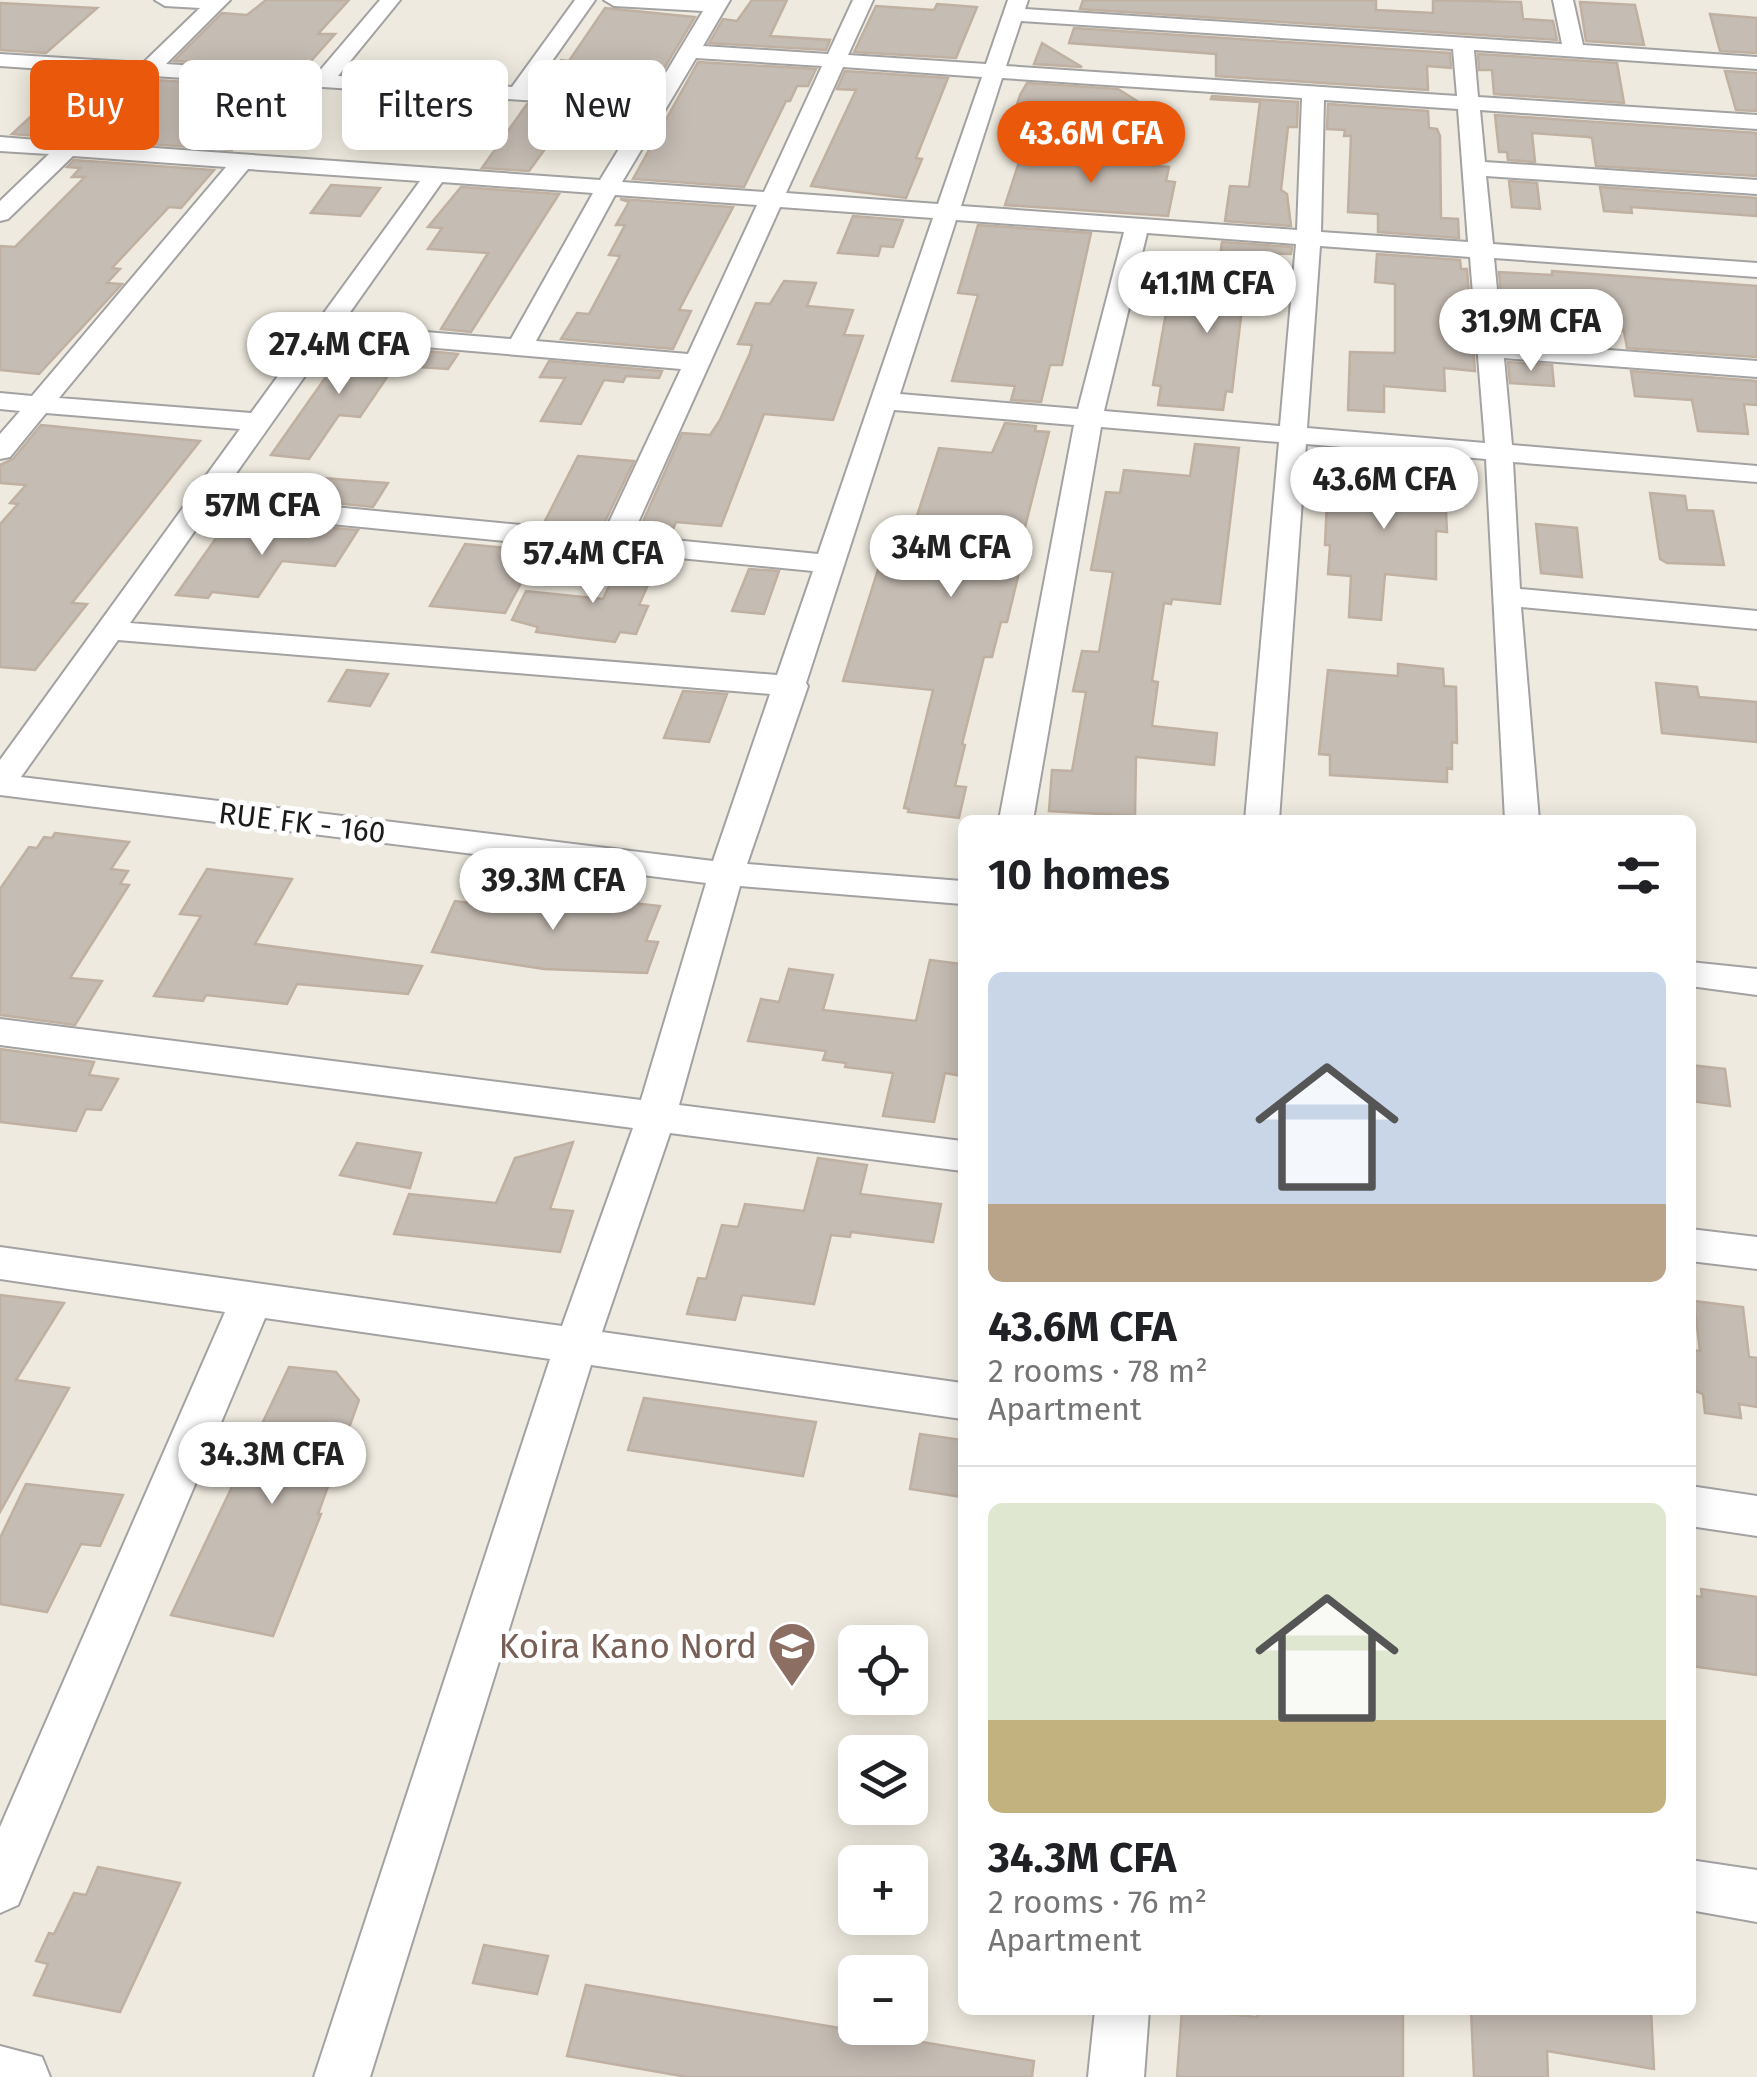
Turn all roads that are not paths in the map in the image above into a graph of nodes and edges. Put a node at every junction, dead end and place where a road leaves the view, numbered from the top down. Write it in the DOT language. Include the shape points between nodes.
graph roads {
  1 [pos="166,0"];
  2 [pos="390,0"];
  3 [pos="584,0"];
  4 [pos="614,0"];
  5 [pos="863,0"];
  6 [pos="1563,0"];
  7 [pos="219,2"];
  8 [pos="718,3"];
  9 [pos="1015,7"];
  10 [pos="1462,45"];
  11 [pos="691,51"];
  12 [pos="1574,51"];
  13 [pos="0,60"];
  14 [pos="158,60"];
  15 [pos="834,60"];
  16 [pos="30,62"];
  17 [pos="1757,63"];
  18 [pos="994,71"];
  19 [pos="322,82"];
  20 [pos="1313,92"];
  21 [pos="518,94"];
  22 [pos="666,94"];
  23 [pos="528,95"];
  24 [pos="1468,102"];
  25 [pos="1757,122"];
  26 [pos="0,144"];
  27 [pos="30,146"];
  28 [pos="67,150"];
  29 [pos="80,150"];
  30 [pos="631,150"];
  31 [pos="241,164"];
  32 [pos="1473,168"];
  33 [pos="434,177"];
  34 [pos="1757,187"];
  35 [pos="606,190"];
  36 [pos="771,198"];
  37 [pos="948,211"];
  38 [pos="0,214"];
  39 [pos="1138,224"];
  40 [pos="1308,237"];
  41 [pos="1481,250"];
  42 [pos="1757,270"];
  43 [pos="324,331"];
  44 [pos="520,346"];
  45 [pos="1490,349"];
  46 [pos="696,362"];
  47 [pos="1757,369"];
  48 [pos="886,400"];
  49 [pos="0,402"];
  50 [pos="42,405"];
  51 [pos="1089,418"];
  52 [pos="259,422"];
  53 [pos="1292,435"];
  54 [pos="0,451"];
  55 [pos="1499,452"];
  56 [pos="1757,474"];
  57 [pos="200,503"];
  58 [pos="614,543"];
  59 [pos="832,564"];
  60 [pos="1505,597"];
  61 [pos="1757,620"];
  62 [pos="110,630"];
  63 [pos="792,686"];
  64 [pos="0,784"];
  65 [pos="1017,815"];
  66 [pos="1262,815"];
  67 [pos="1522,815"];
  68 [pos="726,874"];
  69 [pos="958,893"];
  70 [pos="1696,975"];
  71 [pos="1757,982"];
  72 [pos="0,1032"];
  73 [pos="656,1117"];
  74 [pos="958,1155"];
  75 [pos="1696,1246"];
  76 [pos="1757,1253"];
  77 [pos="0,1263"];
  78 [pos="252,1299"];
  79 [pos="576,1346"];
  80 [pos="958,1400"];
  81 [pos="1696,1507"];
  82 [pos="1757,1516"];
  83 [pos="0,1886"];
  84 [pos="1696,1886"];
  85 [pos="1757,1896"];
  86 [pos="1122,2015"];
  87 [pos="0,2074"];
  88 [pos="22,2077"];
  89 [pos="342,2077"];
  90 [pos="1116,2077"];
  1 -- 7 [label="street"];
  2 -- 19 [label="street"];
  3 -- 21 [label="street"];
  4 -- 8 [label="street"];
  5 -- 15 [label="street"];
  6 -- 12 [label="street"];
  7 -- 14 [label="street"];
  8 -- 11 [label="street"];
  9 -- 10 [label="street"];
  9 -- 18 [label="street"];
  10 -- 12 [label="street"];
  10 -- 24 [label="street"];
  11 -- 15 [label="street"];
  11 -- 22 [label="street"];
  12 -- 17 [label="street"];
  13 -- 16 [label="street"];
  15 -- 18 [label="street"];
  15 -- 36 [label="street"];
  18 -- 20 [label="street"];
  18 -- 37 [label="street"];
  19 -- 21 [label="street"];
  20 -- 24 [label="street"];
  20 -- 40 [label="street"];
  21 -- 23 [label="street"];
  24 -- 25 [label="street"];
  24 -- 32 [label="street"];
  26 -- 27 [label="street"];
  28 -- 38 [label="street"];
  29 -- 31 [label="street"];
  30 -- 35 [label="street"];
  31 -- 33 [label="street"];
  31 -- 50 [label="street"];
  32 -- 34 [label="street"];
  32 -- 41 [label="street"];
  33 -- 35 [label="street"];
  33 -- 43 [label="street"];
  35 -- 36 [label="street"];
  35 -- 44 [label="street"];
  36 -- 37 [label="street"];
  36 -- 46 [label="street"];
  37 -- 39 [label="street"];
  37 -- 48 [label="street"];
  39 -- 40 [label="street"];
  39 -- 51 [label="street"];
  40 -- 41 [label="street"];
  40 -- 53 [label="street"];
  41 -- 42 [label="street"];
  41 -- 45 [label="street"];
  43 -- 44 [label="street"];
  43 -- 52 [label="street"];
  44 -- 46 [label="street"];
  45 -- 47 [label="street"];
  45 -- 55 [label="street"];
  46 -- 58 [label="street"];
  48 -- 51 [label="street"];
  48 -- 59 [label="street"];
  49 -- 50 [label="street"];
  50 -- 52 [label="street"];
  50 -- 54 [label="street"];
  51 -- 53 [label="street"];
  51 -- 65 [label="street"];
  52 -- 57 [label="street"];
  53 -- 55 [label="street"];
  53 -- 66 [label="street"];
  55 -- 56 [label="street"];
  55 -- 60 [label="street"];
  57 -- 58 [label="street"];
  57 -- 62 [label="street"];
  58 -- 59 [label="street"];
  59 -- 63 [label="street"];
  60 -- 61 [label="street"];
  60 -- 67 [label="street"];
  62 -- 63 [label="street"];
  62 -- 64 [label="street"];
  63 -- 68 [label="street"];
  64 -- 68 [label="street, RUE FK - 160"];
  68 -- 69 [label="street, RUE FK - 160"];
  68 -- 73 [label="street"];
  70 -- 71 [label="street"];
  72 -- 73 [label="street"];
  73 -- 74 [label="street"];
  73 -- 79 [label="street"];
  75 -- 76 [label="street"];
  77 -- 78 [label="street"];
  78 -- 79 [label="street"];
  78 -- 83 [label="street"];
  79 -- 80 [label="street"];
  79 -- 89 [label="street"];
  81 -- 82 [label="street"];
  84 -- 85 [label="street"];
  86 -- 90 [label="street"];
  87 -- 88 [label="street"];
}
